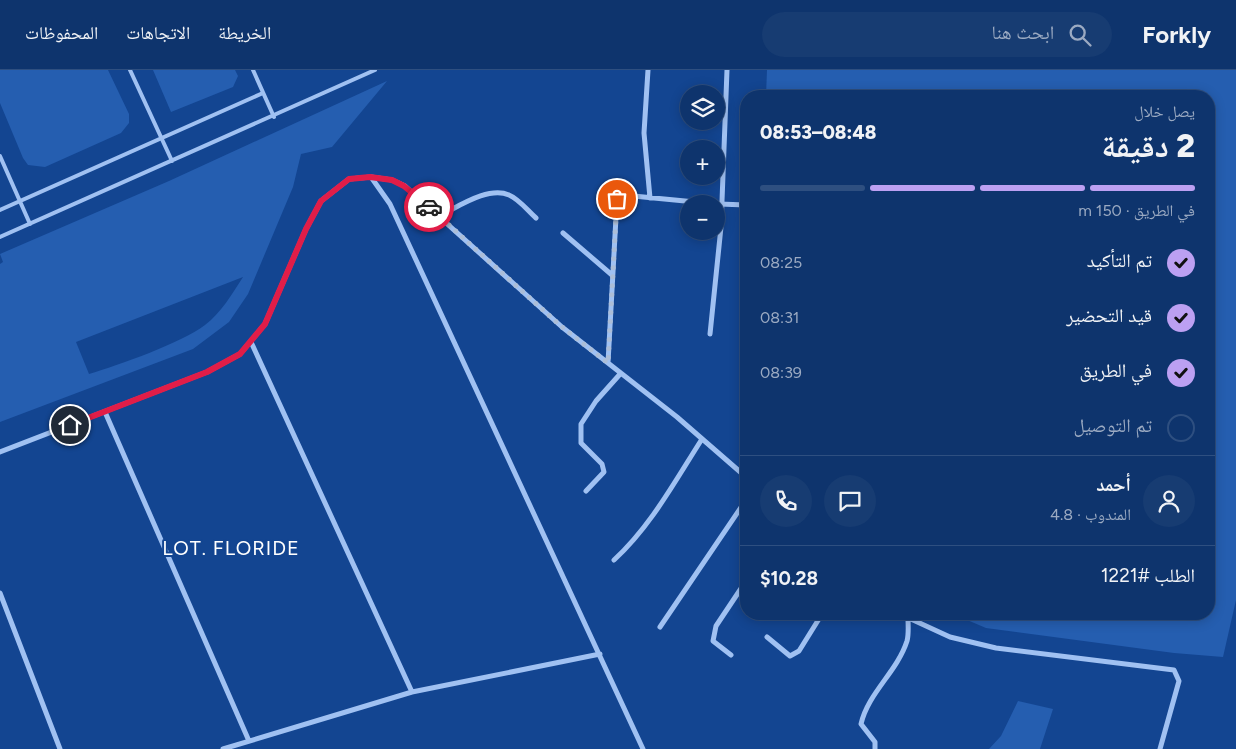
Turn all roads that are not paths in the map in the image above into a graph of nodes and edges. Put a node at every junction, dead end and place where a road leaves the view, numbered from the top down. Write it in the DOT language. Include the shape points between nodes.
graph roads {
  1 [pos="130,70"];
  2 [pos="253,70"];
  3 [pos="375,70"];
  4 [pos="648,70"];
  5 [pos="727,70"];
  6 [pos="264,94"];
  7 [pos="274,117"];
  8 [pos="161,140"];
  9 [pos="0,156"];
  10 [pos="172,161"];
  11 [pos="370,177"];
  12 [pos="719,195"];
  13 [pos="650,198"];
  14 [pos="20,201"];
  15 [pos="680,201"];
  16 [pos="725,204"];
  17 [pos="740,204"];
  18 [pos="0,210"];
  19 [pos="439,216"];
  20 [pos="536,218"];
  21 [pos="30,224"];
  22 [pos="563,233"];
  23 [pos="0,237"];
  24 [pos="716,240"];
  25 [pos="612,275"];
  26 [pos="710,334"];
  27 [pos="251,342"];
  28 [pos="608,363"];
  29 [pos="621,373"];
  30 [pos="105,412"];
  31 [pos="702,439"];
  32 [pos="0,452"];
  33 [pos="740,472"];
  34 [pos="586,491"];
  35 [pos="740,509"];
  36 [pos="614,560"];
  37 [pos="740,590"];
  38 [pos="0,593"];
  39 [pos="818,620"];
  40 [pos="908,620"];
  41 [pos="912,620"];
  42 [pos="660,627"];
  43 [pos="767,638"];
  44 [pos="600,654"];
  45 [pos="731,655"];
  46 [pos="412,692"];
  47 [pos="249,741"];
  48 [pos="60,749"];
  49 [pos="223,749"];
  50 [pos="643,749"];
  51 [pos="875,749"];
  52 [pos="1160,749"];
  1 -- 8 [label="lane"];
  2 -- 6 [label="lane"];
  3 -- 7 [label="lane"];
  4 -- 13 [label="street" via="644,133"];
  5 -- 12 [label="street"];
  6 -- 7 [label="lane"];
  6 -- 8 [label="lane"];
  7 -- 10 [label="lane"];
  8 -- 10 [label="lane"];
  8 -- 14 [label="lane"];
  9 -- 14 [label="lane"];
  10 -- 21 [label="lane"];
  11 -- 19 [label="street" via="392,180 404,186"];
  11 -- 27 [label="street" via="349,179 321,201 265,324"];
  11 -- 44 [label="street" via="390,204"];
  13 -- 15 [label="street"];
  13 -- 25 [label="street" via="623,195 617,199"];
  14 -- 18 [label="lane"];
  14 -- 21 [label="lane"];
  16 -- 17 [label="street"];
  19 -- 20 [label="street" via="497,192 510,195"];
  19 -- 28 [label="street" via="562,327"];
  21 -- 23 [label="lane"];
  22 -- 25 [label="street"];
  24 -- 26 [label="street"];
  25 -- 28 [label="street"];
  27 -- 30 [label="street" via="240,354 207,372"];
  27 -- 46 [label="street"];
  28 -- 29 [label="street"];
  29 -- 31 [label="street"];
  29 -- 34 [label="street" via="596,401 582,424 581,443 602,464 604,472"];
  30 -- 32 [label="street"];
  30 -- 47 [label="street"];
  31 -- 33 [label="street"];
  31 -- 36 [label="street" via="656,511"];
  35 -- 42 [label="street"];
  37 -- 45 [label="street" via="716,626 713,641"];
  38 -- 48 [label="street"];
  39 -- 43 [label="street" via="799,651 790,656"];
  40 -- 51 [label="street" via="907,640 900,658 863,712 860,724 875,742"];
  41 -- 52 [label="street" via="950,637 996,648 1171,668 1177,672 1179,681"];
  44 -- 46 [label="street"];
  44 -- 50 [label="street"];
  46 -- 47 [label="street"];
  47 -- 49 [label="street"];
}
